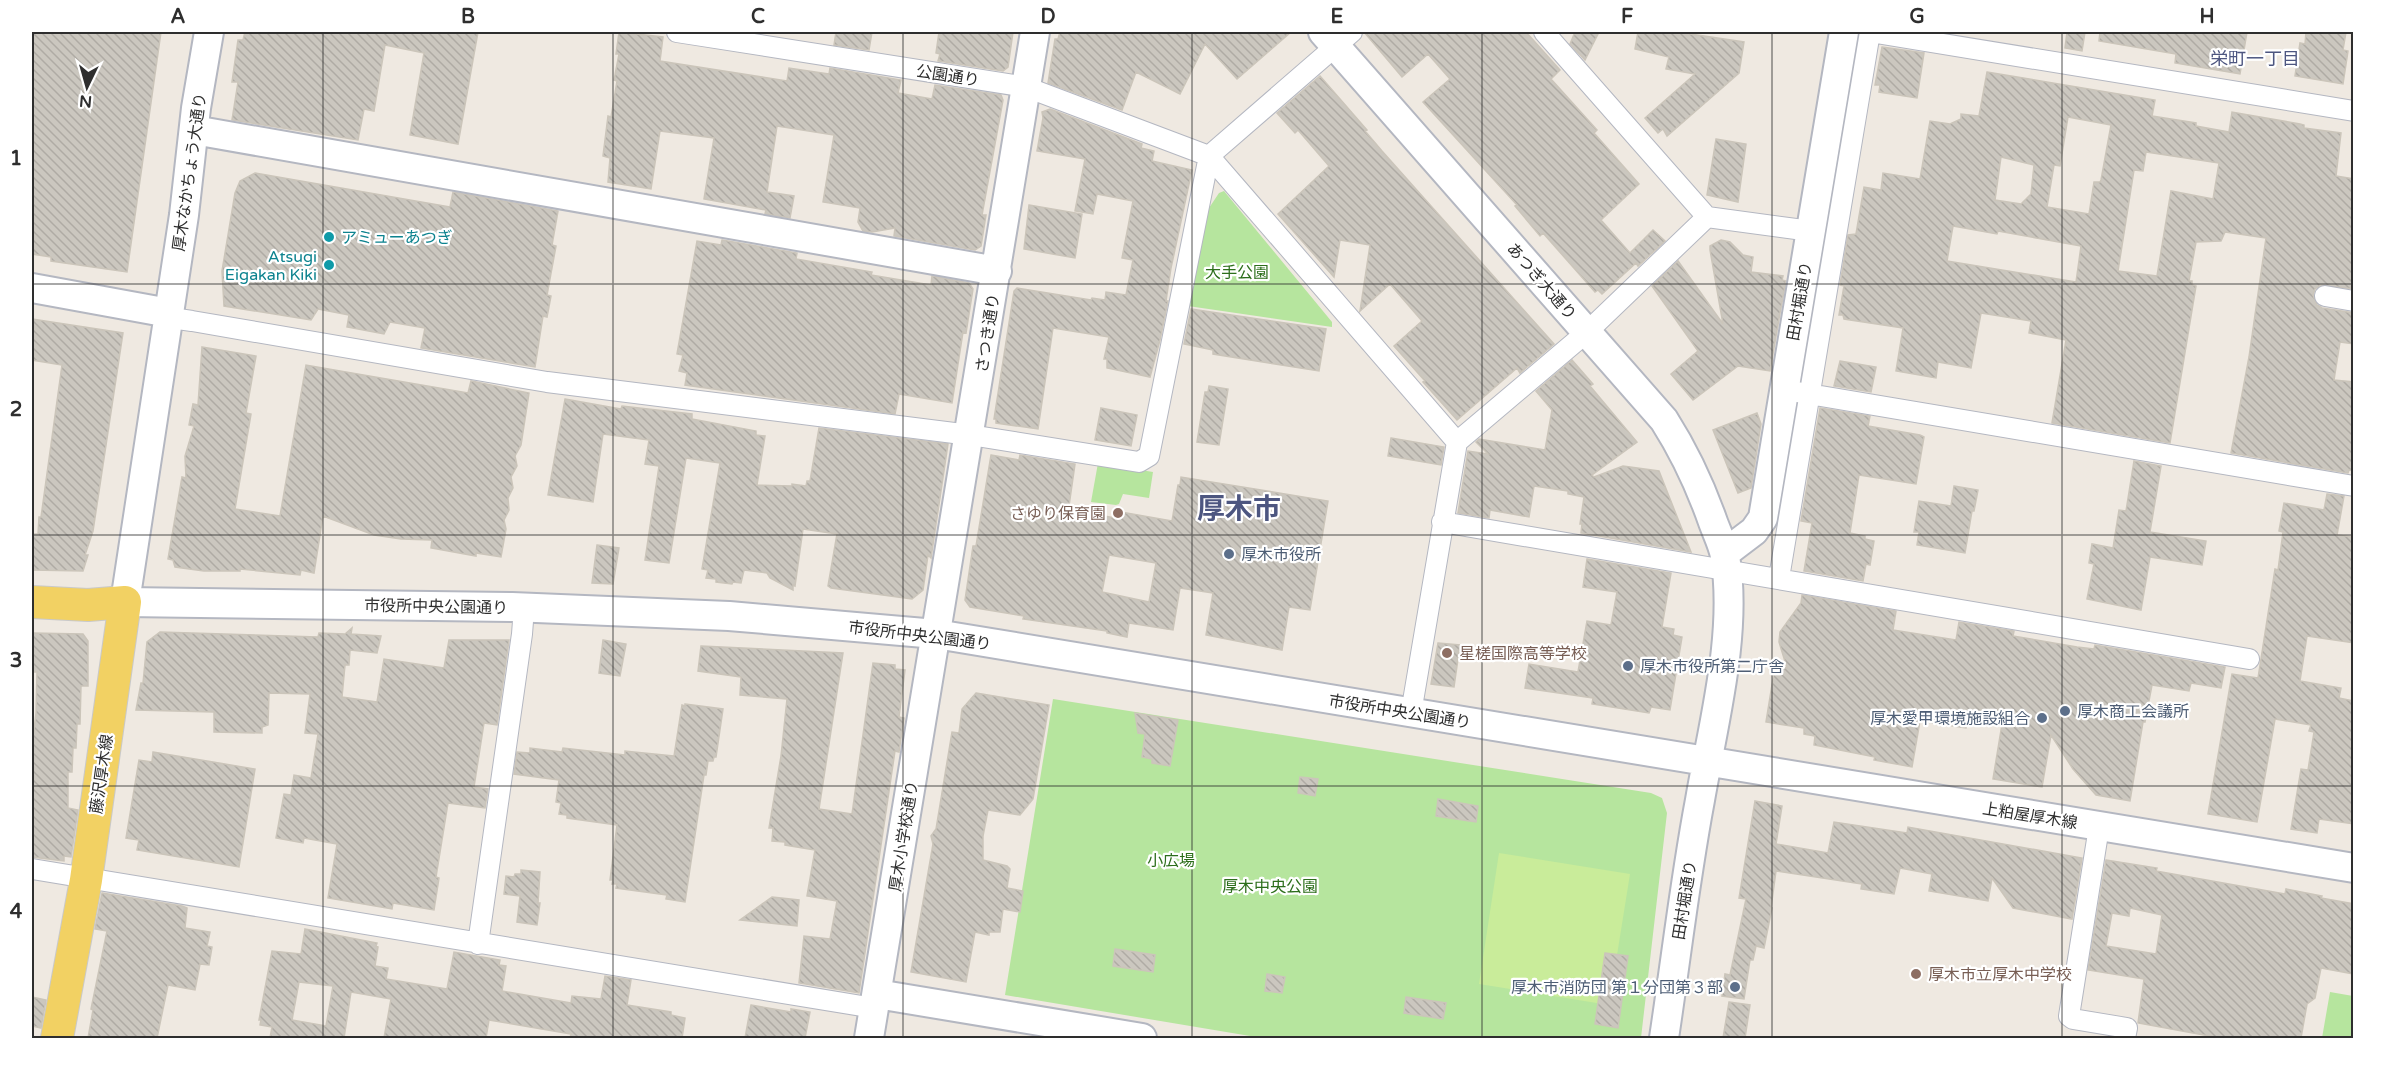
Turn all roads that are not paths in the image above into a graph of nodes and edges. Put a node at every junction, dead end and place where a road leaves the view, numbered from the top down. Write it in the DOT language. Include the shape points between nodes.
graph roads {
  1 [pos="209,32"];
  2 [pos="677,32"];
  3 [pos="1035,32"];
  4 [pos="1544,32"];
  5 [pos="1844,32"];
  6 [pos="1337,36"];
  7 [pos="1026,87"];
  8 [pos="2354,111"];
  9 [pos="194,130"];
  10 [pos="1209,156"];
  11 [pos="1707,217"];
  12 [pos="1811,231"];
  13 [pos="997,271"];
  14 [pos="32,288"];
  15 [pos="2325,296"];
  16 [pos="2354,301"];
  17 [pos="169,313"];
  18 [pos="1587,332"];
  19 [pos="1797,392"];
  20 [pos="970,435"];
  21 [pos="1457,442"];
  22 [pos="2354,486"];
  23 [pos="1442,522"];
  24 [pos="1726,562"];
  25 [pos="1779,578"];
  26 [pos="32,602"];
  27 [pos="125,602"];
  28 [pos="524,608"];
  29 [pos="936,634"];
  30 [pos="2249,659"];
  31 [pos="1411,713"];
  32 [pos="1707,761"];
  33 [pos="2099,826"];
  34 [pos="2354,868"];
  35 [pos="32,869"];
  36 [pos="86,880"];
  37 [pos="478,944"];
  38 [pos="876,1001"];
  39 [pos="57,1038"];
  40 [pos="869,1038"];
  41 [pos="1142,1038"];
  42 [pos="1664,1038"];
  43 [pos="2125,1038"];
  1 -- 9 [label="street, 厚木なかちょう大通り"];
  2 -- 7 [label="street, 公園通り"];
  3 -- 7 [label="street, さつき通り"];
  4 -- 11 [label="street"];
  5 -- 12 [label="street, 田村堀通り"];
  6 -- 10 [label="street"];
  6 -- 18 [label="street, あつぎ大通り"];
  7 -- 10 [label="street, 公園通り"];
  7 -- 13 [label="street, さつき通り"];
  8 -- 19 [label="street" via="1870,32"];
  9 -- 13 [label="street"];
  9 -- 17 [label="street, 厚木なかちょう大通り"];
  10 -- 20 [label="street" via="1149,456 1139,462"];
  10 -- 21 [label="street"];
  11 -- 12 [label="street"];
  11 -- 18 [label="street"];
  12 -- 19 [label="street, 田村堀通り"];
  13 -- 20 [label="street, さつき通り"];
  14 -- 17 [label="street"];
  15 -- 16 [label="street"];
  17 -- 20 [label="street" via="178,319 547,382"];
  17 -- 27 [label="street, 厚木なかちょう大通り"];
  18 -- 21 [label="street"];
  18 -- 24 [label="street, あつぎ大通り" via="1664,420 1684,452"];
  19 -- 22 [label="street"];
  19 -- 24 [label="street, 田村堀通り" via="1763,518"];
  19 -- 25 [label="street"];
  20 -- 29 [label="street, さつき通り"];
  21 -- 23 [label="street"];
  23 -- 24 [label="street"];
  23 -- 31 [label="street"];
  24 -- 25 [label="street"];
  24 -- 32 [label="street, あつぎ大通り" via="1726,632"];
  25 -- 30 [label="street"];
  26 -- 27 [label="main road"];
  27 -- 28 [label="street, 市役所中央公園通り"];
  27 -- 36 [label="main road, 藤沢厚木線"];
  28 -- 29 [label="street, 市役所中央公園通り" via="729,616"];
  28 -- 37 [label="street"];
  29 -- 31 [label="street, 市役所中央公園通り"];
  29 -- 38 [label="street, 厚木小学校通り"];
  31 -- 32 [label="street, 市役所中央公園通り"];
  32 -- 33 [label="street, 上粕屋厚木線"];
  32 -- 42 [label="street, 田村堀通り"];
  33 -- 34 [label="street, 上粕屋厚木線"];
  33 -- 43 [label="street" via="2069,1016 2127,1028"];
  35 -- 36 [label="street"];
  36 -- 37 [label="street"];
  36 -- 39 [label="main road, 藤沢厚木線"];
  37 -- 38 [label="street"];
  38 -- 40 [label="street, 厚木小学校通り"];
  38 -- 41 [label="street"];
}
